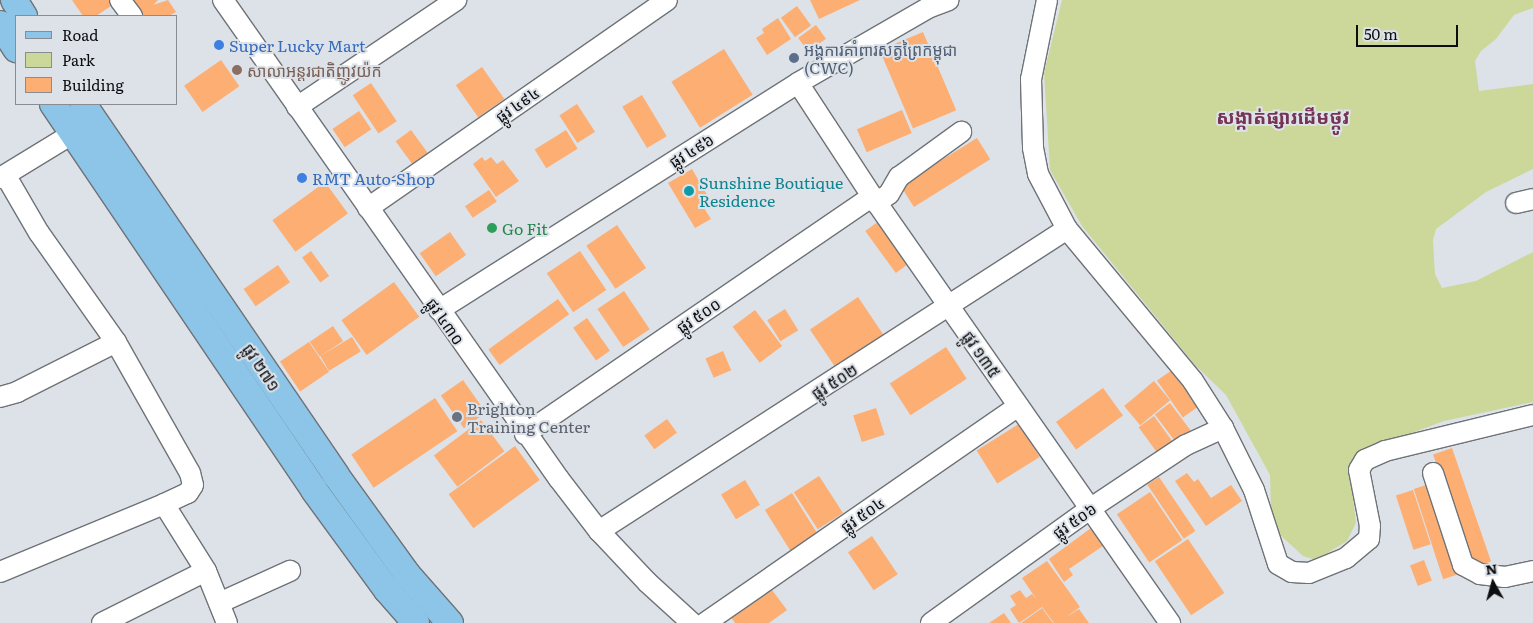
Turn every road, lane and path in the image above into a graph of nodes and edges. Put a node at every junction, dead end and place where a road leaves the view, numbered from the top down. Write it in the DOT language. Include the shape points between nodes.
graph roads {
  1 [pos="14,0"];
  2 [pos="120,0"];
  3 [pos="456,0"];
  4 [pos="667,0"];
  5 [pos="949,0"];
  6 [pos="1047,0"];
  7 [pos="232,3"];
  8 [pos="131,15"];
  9 [pos="9,31"];
  10 [pos="798,83"];
  11 [pos="54,105"];
  12 [pos="83,105"];
  13 [pos="298,107"];
  14 [pos="961,132"];
  15 [pos="72,134"];
  16 [pos="3,177"];
  17 [pos="874,199"];
  18 [pos="368,208"];
  19 [pos="1067,228"];
  20 [pos="949,308"];
  21 [pos="439,310"];
  22 [pos="116,342"];
  23 [pos="0,397"];
  24 [pos="1018,406"];
  25 [pos="1533,415"];
  26 [pos="1222,428"];
  27 [pos="525,434"];
  28 [pos="1433,473"];
  29 [pos="164,504"];
  30 [pos="1091,508"];
  31 [pos="599,531"];
  32 [pos="206,571"];
  33 [pos="290,571"];
  34 [pos="1533,571"];
  35 [pos="0,572"];
  36 [pos="219,603"];
  37 [pos="102,623"];
  38 [pos="226,623"];
  39 [pos="416,623"];
  40 [pos="450,623"];
  41 [pos="692,623"];
  42 [pos="705,623"];
  43 [pos="931,623"];
  44 [pos="1170,623"];
  1 -- 9 [label="main road"];
  2 -- 8 [label="street"];
  3 -- 13 [label="street"];
  4 -- 18 [label="street, ផ្លូវ ៤៩៤"];
  5 -- 10 [label="street, ផ្លូវ ៤៩៦" via="912,17"];
  6 -- 19 [label="street" via="1031,79 1033,148 1038,174"];
  7 -- 13 [label="street, ផ្លូវ ៤៣០"];
  10 -- 17 [label="street, ផ្លូវ ១៣៥"];
  10 -- 21 [label="street, ផ្លូវ ៤៩៦"];
  11 -- 15 [label="main road, ផ្លូវ ២៧១"];
  12 -- 40 [label="main road, ផ្លូវ ២៧១" via="335,474 408,574"];
  13 -- 18 [label="street, ផ្លូវ ៤៣០"];
  14 -- 17 [label="street, ផ្លូវ ៥០០" via="899,177 889,194"];
  15 -- 16 [label="street"];
  15 -- 39 [label="main road, ផ្លូវ ២៧១" via="314,490 387,590"];
  16 -- 22 [label="street"];
  17 -- 20 [label="street, ផ្លូវ ១៣៥"];
  17 -- 27 [label="street, ផ្លូវ ៥០០"];
  18 -- 21 [label="street, ផ្លូវ ៤៣០"];
  19 -- 20 [label="street, ផ្លូវ ៥០២"];
  19 -- 26 [label="street" via="1193,382"];
  20 -- 24 [label="street, ផ្លូវ ១៣៥"];
  20 -- 31 [label="street, ផ្លូវ ៥០២"];
  21 -- 27 [label="street, ផ្លូវ ៤៣០"];
  22 -- 23 [label="street" via="17,392"];
  22 -- 29 [label="street" via="190,473 193,485 188,493"];
  24 -- 30 [label="street, ផ្លូវ ១៣៥"];
  24 -- 42 [label="street, ផ្លូវ ៥០៤"];
  25 -- 26 [label="street" via="1385,451 1365,460 1360,470 1370,526 1369,539 1346,558 1309,573 1292,572 1278,564 1254,490"];
  26 -- 30 [label="street, ផ្លូវ ៥០៦" via="1186,445"];
  27 -- 31 [label="street, ផ្លូវ ៤៣០"];
  28 -- 34 [label="street" via="1463,565 1480,574 1505,577"];
  29 -- 32 [label="street"];
  29 -- 35 [label="street"];
  30 -- 43 [label="street, ផ្លូវ ៥០៦"];
  30 -- 44 [label="street, ផ្លូវ ១៣៥"];
  31 -- 41 [label="street, ផ្លូវ ៤៣០"];
  32 -- 36 [label="street"];
  32 -- 37 [label="street"];
  33 -- 36 [label="street"];
  36 -- 38 [label="street"];
}
